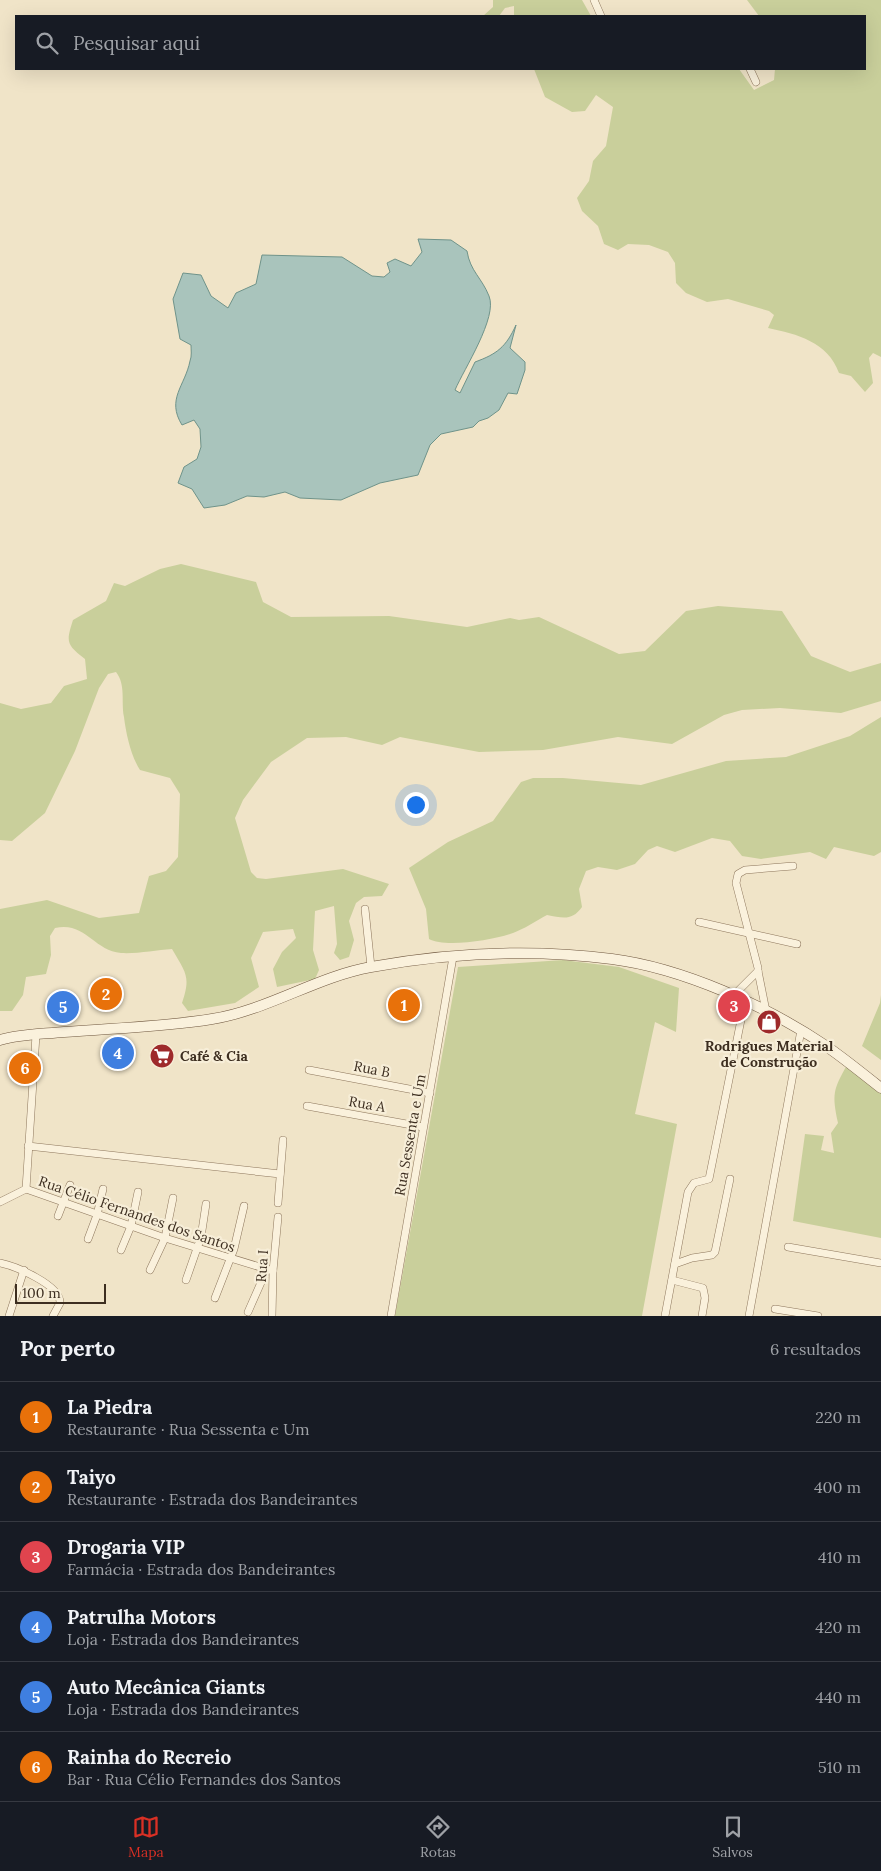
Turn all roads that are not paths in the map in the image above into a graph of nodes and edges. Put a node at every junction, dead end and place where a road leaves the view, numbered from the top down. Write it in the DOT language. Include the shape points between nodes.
graph roads {
  1 [pos="594,0"];
  2 [pos="601,15"];
  3 [pos="750,70"];
  4 [pos="756,82"];
  5 [pos="793,866"];
  6 [pos="365,909"];
  7 [pos="699,922"];
  8 [pos="748,933"];
  9 [pos="797,944"];
  10 [pos="453,957"];
  11 [pos="371,967"];
  12 [pos="758,968"];
  13 [pos="734,996"];
  14 [pos="745,1000"];
  15 [pos="766,1011"];
  16 [pos="801,1030"];
  17 [pos="36,1035"];
  18 [pos="0,1041"];
  19 [pos="309,1070"];
  20 [pos="881,1088"];
  21 [pos="430,1093"];
  22 [pos="307,1106"];
  23 [pos="423,1127"];
  24 [pos="283,1140"];
  25 [pos="28,1146"];
  26 [pos="280,1174"];
  27 [pos="730,1179"];
  28 [pos="70,1185"];
  29 [pos="26,1189"];
  30 [pos="103,1189"];
  31 [pos="138,1192"];
  32 [pos="172,1198"];
  33 [pos="0,1202"];
  34 [pos="64,1202"];
  35 [pos="278,1203"];
  36 [pos="206,1204"];
  37 [pos="244,1206"];
  38 [pos="98,1215"];
  39 [pos="58,1216"];
  40 [pos="278,1217"];
  41 [pos="131,1226"];
  42 [pos="88,1238"];
  43 [pos="165,1238"];
  44 [pos="788,1247"];
  45 [pos="198,1248"];
  46 [pos="121,1250"];
  47 [pos="231,1259"];
  48 [pos="881,1263"];
  49 [pos="675,1264"];
  50 [pos="1,1265"];
  51 [pos="24,1270"];
  52 [pos="150,1270"];
  53 [pos="270,1270"];
  54 [pos="186,1280"];
  55 [pos="672,1280"];
  56 [pos="215,1298"];
  57 [pos="775,1309"];
  58 [pos="248,1312"];
  59 [pos="9,1316"];
  60 [pos="53,1316"];
  61 [pos="272,1316"];
  62 [pos="391,1316"];
  63 [pos="665,1316"];
  64 [pos="702,1316"];
  65 [pos="748,1316"];
  66 [pos="818,1316"];
  1 -- 2 [label="street"];
  3 -- 4 [label="street"];
  5 -- 8 [label="street" via="745,870 738,874 736,883"];
  6 -- 11 [label="street"];
  7 -- 8 [label="street"];
  8 -- 9 [label="street"];
  8 -- 12 [label="street"];
  10 -- 11 [label="main road"];
  10 -- 13 [label="main road" via="539,954 614,959 683,976"];
  10 -- 21 [label="street, Rua Sessenta e Um"];
  11 -- 17 [label="main road" via="326,979 246,1011 212,1019"];
  13 -- 14 [label="main road"];
  13 -- 15 [label="street" via="758,971"];
  14 -- 15 [label="main road"];
  14 -- 49 [label="street" via="709,1179 694,1183 688,1192"];
  15 -- 16 [label="main road"];
  16 -- 20 [label="main road"];
  16 -- 65 [label="street"];
  17 -- 18 [label="main road"];
  17 -- 25 [label="street, Rua Célio Fernandes dos Santos"];
  19 -- 21 [label="street, Rua B"];
  21 -- 23 [label="street, Rua Sessenta e Um"];
  22 -- 23 [label="street, Rua A"];
  23 -- 62 [label="street, Rua Sessenta e Um"];
  24 -- 26 [label="street"];
  25 -- 26 [label="street"];
  25 -- 29 [label="street, Rua Célio Fernandes dos Santos"];
  26 -- 35 [label="street"];
  27 -- 49 [label="street" via="715,1252"];
  28 -- 34 [label="street"];
  29 -- 33 [label="street"];
  29 -- 34 [label="street, Rua Célio Fernandes dos Santos"];
  30 -- 38 [label="street"];
  31 -- 41 [label="street"];
  32 -- 43 [label="street"];
  34 -- 38 [label="street, Rua Célio Fernandes dos Santos"];
  34 -- 39 [label="street"];
  36 -- 45 [label="street"];
  37 -- 47 [label="street"];
  38 -- 41 [label="street, Rua Célio Fernandes dos Santos"];
  38 -- 42 [label="street"];
  40 -- 53 [label="street, Rua I"];
  41 -- 43 [label="street, Rua Célio Fernandes dos Santos"];
  41 -- 46 [label="street"];
  43 -- 45 [label="street, Rua Célio Fernandes dos Santos"];
  43 -- 52 [label="street"];
  44 -- 48 [label="street"];
  45 -- 47 [label="street, Rua Célio Fernandes dos Santos"];
  45 -- 54 [label="street"];
  47 -- 53 [label="street, Rua Célio Fernandes dos Santos"];
  47 -- 56 [label="street"];
  49 -- 55 [label="street"];
  50 -- 51 [label="street"];
  51 -- 59 [label="street"];
  51 -- 60 [label="street" via="58,1296 60,1304"];
  53 -- 58 [label="street"];
  53 -- 61 [label="street, Rua I"];
  55 -- 63 [label="street"];
  55 -- 64 [label="street" via="704,1288"];
  57 -- 66 [label="street"];
}
